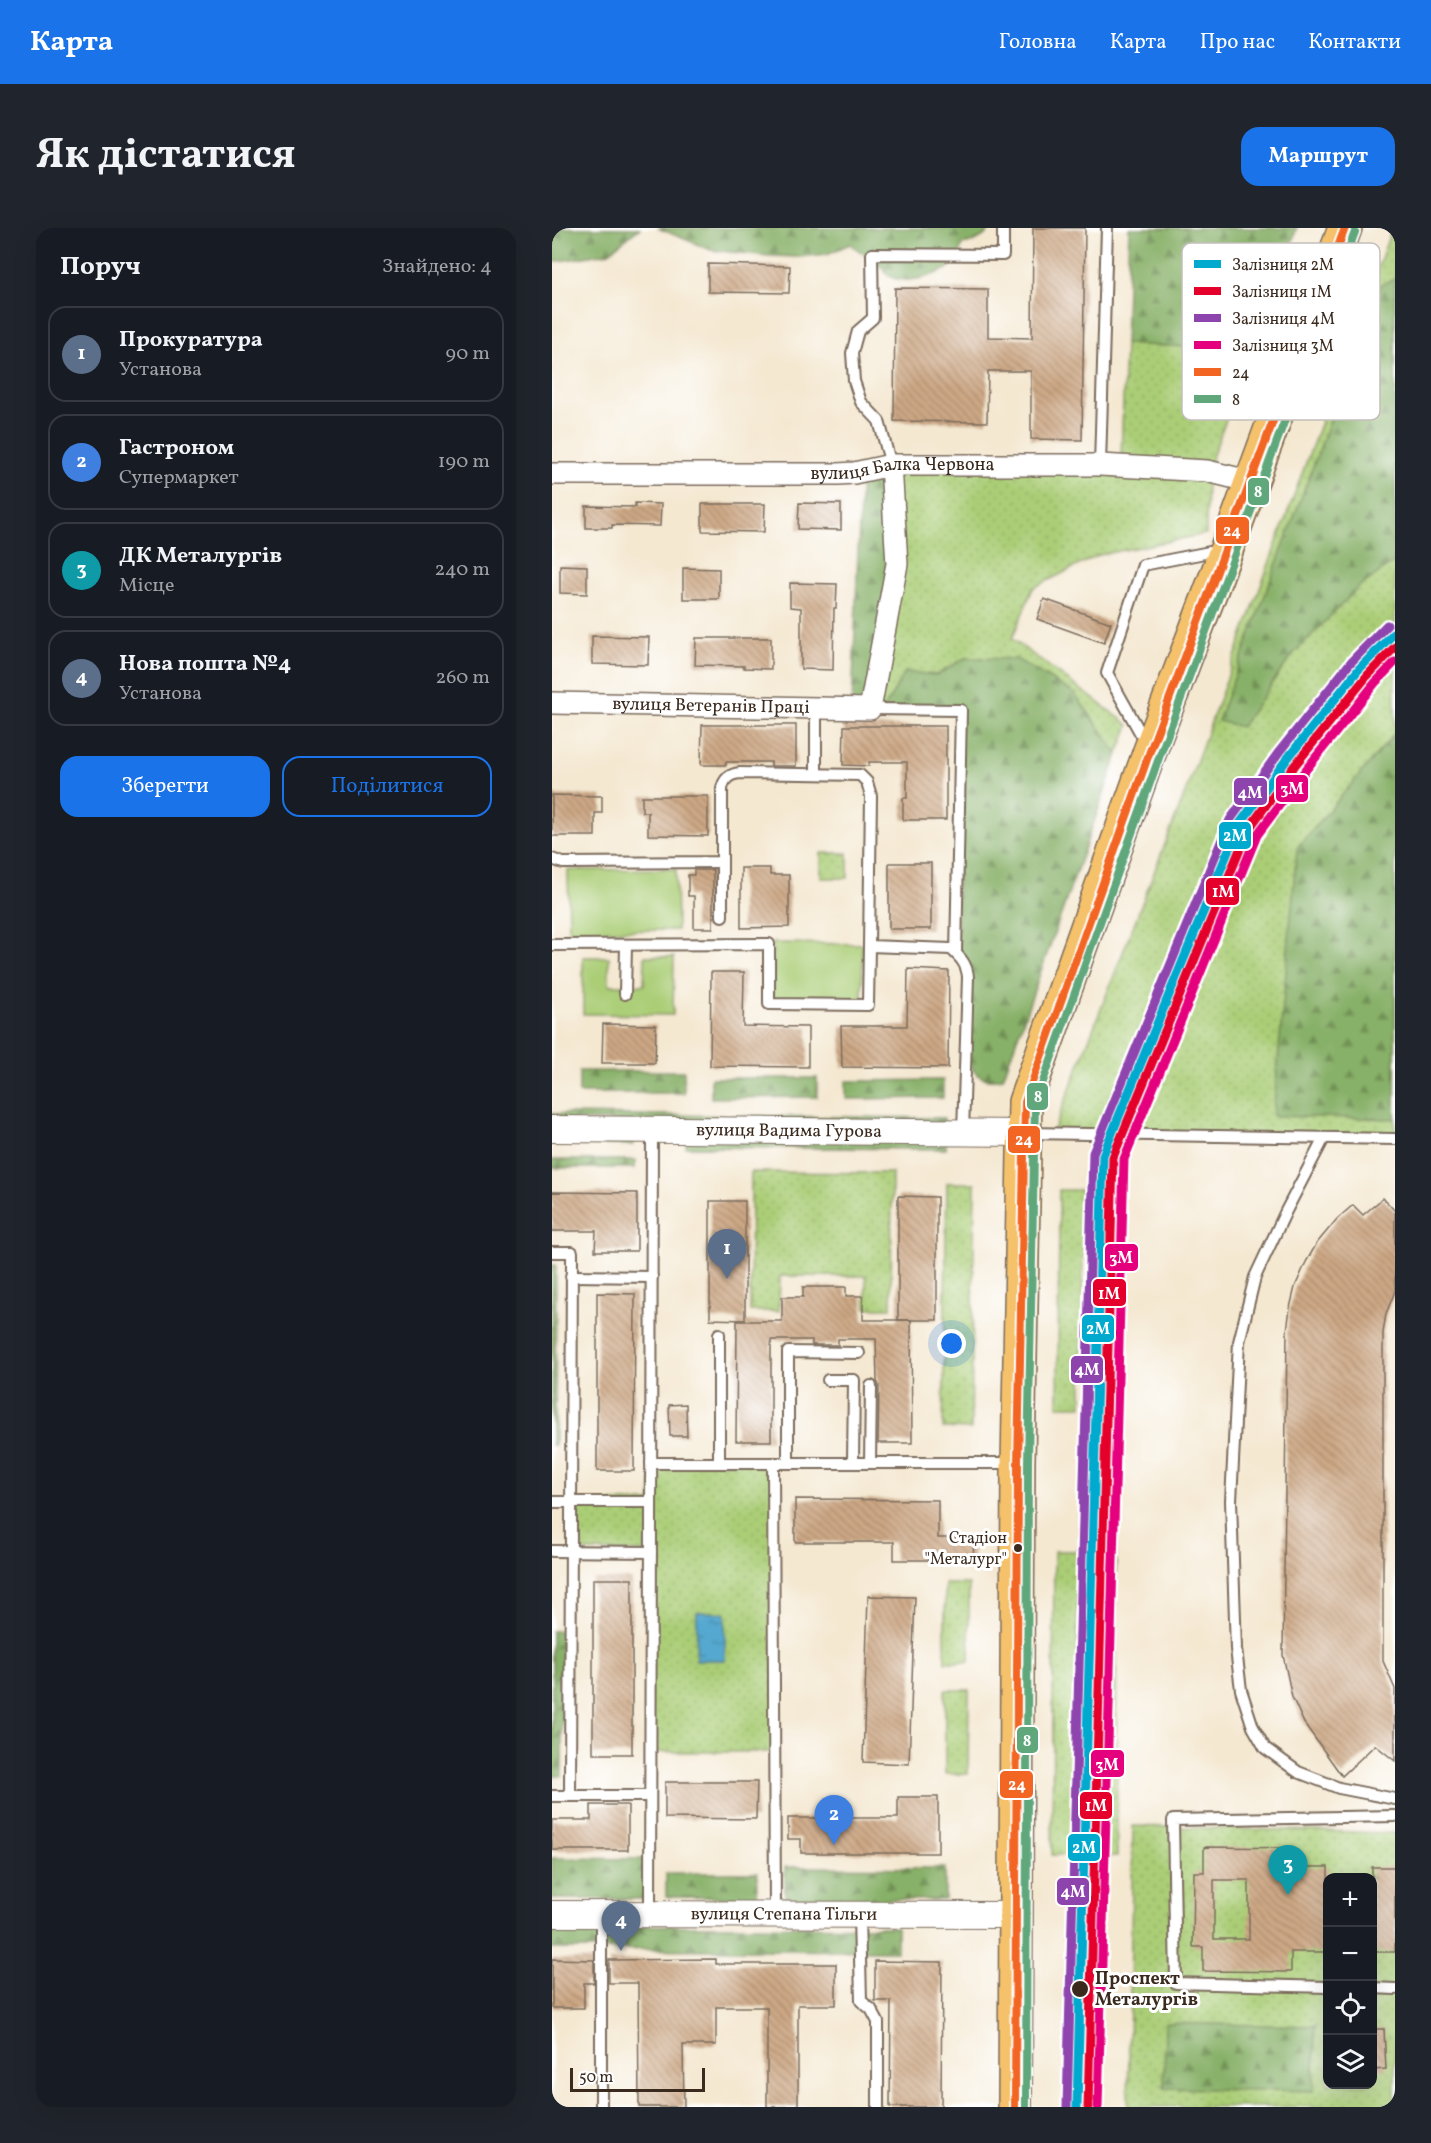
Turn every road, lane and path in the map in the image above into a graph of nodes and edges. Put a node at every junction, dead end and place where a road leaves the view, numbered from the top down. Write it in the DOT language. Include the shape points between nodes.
graph roads {
  1 [pos="1003,228"];
  2 [pos="1107,228"];
  3 [pos="1274,420"];
  4 [pos="891,465"];
  5 [pos="1100,465"];
  6 [pos="552,474"];
  7 [pos="1252,482"];
  8 [pos="1227,549"];
  9 [pos="552,703"];
  10 [pos="816,708"];
  11 [pos="870,709"];
  12 [pos="1150,751"];
  13 [pos="816,773"];
  14 [pos="552,859"];
  15 [pos="722,862"];
  16 [pos="722,916"];
  17 [pos="552,945"];
  18 [pos="626,945"];
  19 [pos="869,946"];
  20 [pos="956,953"];
  21 [pos="625,994"];
  22 [pos="552,1129"];
  23 [pos="652,1129"];
  24 [pos="963,1132"];
  25 [pos="1025,1133"];
  26 [pos="1324,1138"];
  27 [pos="1395,1139"];
  28 [pos="552,1252"];
  29 [pos="572,1276"];
  30 [pos="652,1276"];
  31 [pos="719,1334"];
  32 [pos="859,1353"];
  33 [pos="828,1380"];
  34 [pos="871,1386"];
  35 [pos="651,1463"];
  36 [pos="719,1463"];
  37 [pos="773,1463"];
  38 [pos="788,1463"];
  39 [pos="853,1463"];
  40 [pos="870,1463"];
  41 [pos="1018,1463"];
  42 [pos="552,1502"];
  43 [pos="571,1502"];
  44 [pos="651,1502"];
  45 [pos="552,1551"];
  46 [pos="571,1551"];
  47 [pos="651,1552"];
  48 [pos="552,1796"];
  49 [pos="570,1796"];
  50 [pos="650,1796"];
  51 [pos="1395,1799"];
  52 [pos="1395,1816"];
  53 [pos="552,1914"];
  54 [pos="601,1914"];
  55 [pos="650,1914"];
  56 [pos="775,1914"];
  57 [pos="859,1915"];
  58 [pos="1017,1915"];
  59 [pos="1323,1987"];
  60 [pos="1377,1988"];
  61 [pos="1395,1989"];
  62 [pos="601,2107"];
  63 [pos="878,2107"];
  64 [pos="1015,2107"];
  1 -- 4 [label="lane" via="1003,255 872,254 873,318 858,331 852,353 854,381 861,402 879,421"];
  2 -- 5 [label="lane"];
  3 -- 7 [label="main road"];
  4 -- 5 [label="street, вулиця Балка Червона"];
  4 -- 6 [label="street, вулиця Балка Червона" via="837,474"];
  4 -- 11 [label="street" via="897,564"];
  5 -- 7 [label="street, вулиця Балка Червона" via="1207,471"];
  7 -- 8 [label="main road"];
  8 -- 12 [label="main road"];
  8 -- 12 [label="lane" via="1143,565 1107,673"];
  9 -- 10 [label="street, вулиця Ветеранів Праці"];
  10 -- 11 [label="street, вулиця Ветеранів Праці"];
  10 -- 13 [label="lane"];
  11 -- 20 [label="lane" via="961,710"];
  12 -- 25 [label="main road" via="1025,1102"];
  13 -- 15 [label="lane" via="740,773 728,777 722,789"];
  13 -- 19 [label="lane" via="860,775 870,788"];
  14 -- 15 [label="lane" via="563,863"];
  15 -- 16 [label="lane"];
  17 -- 18 [label="lane"];
  18 -- 19 [label="lane" via="769,944 769,1004 827,1005 868,1005"];
  18 -- 21 [label="lane"];
  19 -- 20 [label="lane" via="951,949"];
  20 -- 24 [label="lane" via="965,964 968,977"];
  22 -- 23 [label="street, вулиця Вадима Гурова"];
  23 -- 24 [label="street, вулиця Вадима Гурова"];
  23 -- 30 [label="lane"];
  24 -- 25 [label="street, вулиця Вадима Гурова"];
  25 -- 26 [label="lane"];
  25 -- 41 [label="main road"];
  26 -- 27 [label="lane"];
  26 -- 51 [label="lane" via="1255,1277 1239,1342 1231,1501 1236,1649 1241,1690 1253,1727 1265,1748 1298,1772 1339,1788"];
  28 -- 29 [label="lane" via="572,1252"];
  29 -- 30 [label="lane"];
  29 -- 43 [label="lane"];
  30 -- 35 [label="lane"];
  31 -- 36 [label="lane"];
  32 -- 38 [label="lane" via="788,1352"];
  33 -- 39 [label="lane" via="854,1380"];
  34 -- 40 [label="lane"];
  35 -- 36 [label="lane"];
  35 -- 44 [label="lane"];
  36 -- 37 [label="lane"];
  37 -- 38 [label="lane"];
  37 -- 56 [label="lane"];
  38 -- 39 [label="lane"];
  39 -- 40 [label="lane"];
  40 -- 41 [label="lane"];
  41 -- 58 [label="main road"];
  42 -- 43 [label="lane"];
  43 -- 44 [label="lane"];
  43 -- 46 [label="lane"];
  44 -- 47 [label="lane"];
  45 -- 46 [label="lane"];
  46 -- 47 [label="lane"];
  46 -- 49 [label="lane"];
  47 -- 50 [label="lane"];
  48 -- 49 [label="lane"];
  49 -- 50 [label="lane"];
  50 -- 55 [label="lane"];
  52 -- 59 [label="lane" via="1173,1820 1176,1983"];
  53 -- 54 [label="street, вулиця Степана Тільги"];
  54 -- 55 [label="street, вулиця Степана Тільги"];
  54 -- 62 [label="lane"];
  55 -- 56 [label="street, вулиця Степана Тільги"];
  56 -- 57 [label="street, вулиця Степана Тільги"];
  57 -- 58 [label="street, вулиця Степана Тільги"];
  57 -- 63 [label="lane" via="861,2001 878,2022"];
  58 -- 64 [label="main road"];
  60 -- 61 [label="lane"];
}
